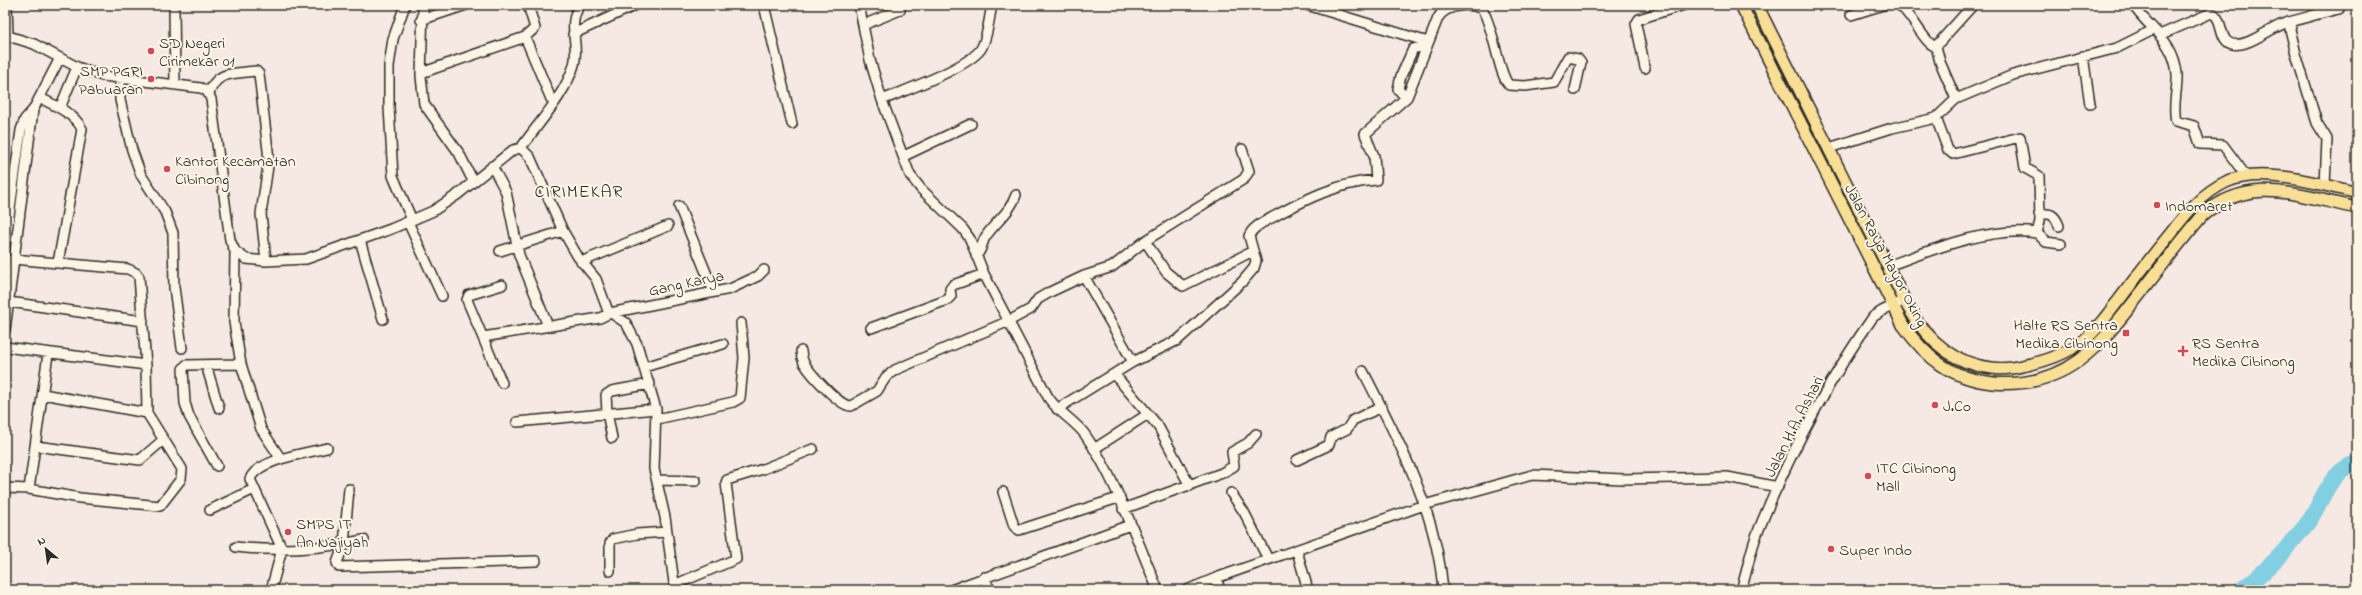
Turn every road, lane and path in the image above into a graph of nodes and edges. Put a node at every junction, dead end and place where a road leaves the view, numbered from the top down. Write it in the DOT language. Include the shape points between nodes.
graph roads {
  1 [pos="7,5"];
  2 [pos="174,5"];
  3 [pos="405,5"];
  4 [pos="423,5"];
  5 [pos="466,5"];
  6 [pos="528,5"];
  7 [pos="580,5"];
  8 [pos="636,5"];
  9 [pos="764,5"];
  10 [pos="859,5"];
  11 [pos="992,5"];
  12 [pos="1308,5"];
  13 [pos="1684,5"];
  14 [pos="1741,5"];
  15 [pos="1758,5"];
  16 [pos="1883,5"];
  17 [pos="1899,5"];
  18 [pos="1973,5"];
  19 [pos="2133,5"];
  20 [pos="1474,6"];
  21 [pos="2313,9"];
  22 [pos="2340,9"];
  23 [pos="900,10"];
  24 [pos="1851,15"];
  25 [pos="421,20"];
  26 [pos="2293,22"];
  27 [pos="863,25"];
  28 [pos="2157,32"];
  29 [pos="573,34"];
  30 [pos="6,36"];
  31 [pos="525,37"];
  32 [pos="1428,44"];
  33 [pos="1936,46"];
  34 [pos="2083,56"];
  35 [pos="60,58"];
  36 [pos="1645,68"];
  37 [pos="82,69"];
  38 [pos="421,73"];
  39 [pos="120,80"];
  40 [pos="175,85"];
  41 [pos="1575,90"];
  42 [pos="209,94"];
  43 [pos="40,98"];
  44 [pos="1406,98"];
  45 [pos="551,99"];
  46 [pos="1956,99"];
  47 [pos="882,100"];
  48 [pos="2090,104"];
  49 [pos="60,108"];
  50 [pos="34,110"];
  51 [pos="1936,118"];
  52 [pos="1816,123"];
  53 [pos="792,124"];
  54 [pos="971,124"];
  55 [pos="1803,129"];
  56 [pos="520,148"];
  57 [pos="1829,148"];
  58 [pos="1242,149"];
  59 [pos="904,156"];
  60 [pos="492,166"];
  61 [pos="2246,176"];
  62 [pos="473,181"];
  63 [pos="2325,185"];
  64 [pos="2357,193"];
  65 [pos="1016,195"];
  66 [pos="679,206"];
  67 [pos="2357,208"];
  68 [pos="2039,214"];
  69 [pos="410,221"];
  70 [pos="668,226"];
  71 [pos="2059,226"];
  72 [pos="563,231"];
  73 [pos="2037,233"];
  74 [pos="360,240"];
  75 [pos="1145,241"];
  76 [pos="517,244"];
  77 [pos="2061,244"];
  78 [pos="5,245"];
  79 [pos="235,251"];
  80 [pos="500,251"];
  81 [pos="1253,251"];
  82 [pos="976,256"];
  83 [pos="13,259"];
  84 [pos="266,261"];
  85 [pos="581,262"];
  86 [pos="58,263"];
  87 [pos="1888,266"];
  88 [pos="764,270"];
  89 [pos="984,274"];
  90 [pos="1084,276"];
  91 [pos="502,286"];
  92 [pos="714,292"];
  93 [pos="442,296"];
  94 [pos="1905,300"];
  95 [pos="9,302"];
  96 [pos="1892,307"];
  97 [pos="610,313"];
  98 [pos="383,319"];
  99 [pos="144,321"];
  100 [pos="1009,321"];
  101 [pos="741,323"];
  102 [pos="548,326"];
  103 [pos="871,328"];
  104 [pos="5,330"];
  105 [pos="483,337"];
  106 [pos="723,344"];
  107 [pos="5,346"];
  108 [pos="182,348"];
  109 [pos="801,351"];
  110 [pos="48,354"];
  111 [pos="1133,362"];
  112 [pos="241,364"];
  113 [pos="146,365"];
  114 [pos="206,365"];
  115 [pos="644,367"];
  116 [pos="1363,370"];
  117 [pos="1114,374"];
  118 [pos="502,383"];
  119 [pos="650,384"];
  120 [pos="43,394"];
  121 [pos="220,408"];
  122 [pos="1382,408"];
  123 [pos="1057,409"];
  124 [pos="147,412"];
  125 [pos="607,412"];
  126 [pos="657,414"];
  127 [pos="1148,414"];
  128 [pos="517,422"];
  129 [pos="1256,434"];
  130 [pos="612,438"];
  131 [pos="163,440"];
  132 [pos="36,446"];
  133 [pos="327,448"];
  134 [pos="813,449"];
  135 [pos="1094,449"];
  136 [pos="281,459"];
  137 [pos="1297,460"];
  138 [pos="217,466"];
  139 [pos="657,480"];
  140 [pos="696,481"];
  141 [pos="1190,486"];
  142 [pos="1778,487"];
  143 [pos="5,488"];
  144 [pos="29,489"];
  145 [pos="254,489"];
  146 [pos="349,489"];
  147 [pos="1003,492"];
  148 [pos="1231,493"];
  149 [pos="1118,498"];
  150 [pos="1424,504"];
  151 [pos="1123,509"];
  152 [pos="210,510"];
  153 [pos="1130,525"];
  154 [pos="667,532"];
  155 [pos="364,540"];
  156 [pos="344,544"];
  157 [pos="236,547"];
  158 [pos="282,549"];
  159 [pos="1297,551"];
  160 [pos="1268,559"];
  161 [pos="536,561"];
  162 [pos="610,571"];
  163 [pos="984,577"];
  164 [pos="1216,578"];
  165 [pos="675,589"];
  166 [pos="271,590"];
  167 [pos="951,590"];
  168 [pos="990,590"];
  169 [pos="1158,590"];
  170 [pos="1187,590"];
  171 [pos="1220,590"];
  172 [pos="1308,590"];
  173 [pos="1443,590"];
  174 [pos="1741,590"];
  1 -- 30 [label="street"];
  2 -- 40 [label="street"];
  3 -- 69 [label="street" via="393,39 389,66 389,107 393,176"];
  4 -- 25 [label="street"];
  5 -- 25 [label="street"];
  6 -- 31 [label="street" via="535,28"];
  7 -- 29 [label="street" via="574,13"];
  8 -- 29 [label="street"];
  9 -- 53 [label="street"];
  10 -- 27 [label="street"];
  11 -- 47 [label="street" via="984,44 980,50 952,69"];
  12 -- 32 [label="street"];
  13 -- 36 [label="street" via="1639,19 1636,24"];
  14 -- 55 [label="main road, Jalan Raya Mayor Oking"];
  15 -- 52 [label="main road, Jalan Raya Mayor Oking"];
  16 -- 24 [label="street"];
  17 -- 33 [label="street" via="1907,10 1929,43"];
  18 -- 33 [label="street"];
  19 -- 28 [label="street"];
  20 -- 32 [label="street" via="1457,7 1442,12"];
  20 -- 41 [label="street" via="1482,8 1486,14 1509,85 1525,86 1554,82 1568,57 1581,63"];
  21 -- 22 [label="street"];
  21 -- 26 [label="street"];
  23 -- 27 [label="street"];
  25 -- 38 [label="street"];
  26 -- 28 [label="street" via="2249,41 2231,44 2225,40 2217,17 2211,12"];
  26 -- 63 [label="street" via="2290,29 2316,123 2327,139"];
  27 -- 47 [label="street"];
  28 -- 34 [label="street" via="2117,48"];
  28 -- 61 [label="street" via="2166,40 2175,64 2176,121 2194,126 2200,144 2223,145"];
  29 -- 56 [label="street" via="575,60 570,76"];
  30 -- 35 [label="street" via="34,44"];
  31 -- 38 [label="street"];
  31 -- 45 [label="street"];
  32 -- 44 [label="street"];
  32 -- 44 [label="street" via="1413,49 1401,76 1398,89"];
  33 -- 46 [label="street"];
  34 -- 46 [label="street" via="2026,70"];
  34 -- 48 [label="street"];
  35 -- 37 [label="street"];
  35 -- 43 [label="street"];
  37 -- 39 [label="street"];
  37 -- 49 [label="street"];
  38 -- 62 [label="street" via="424,104 459,153"];
  39 -- 40 [label="street"];
  39 -- 108 [label="street" via="120,100 132,150 141,175 165,212 172,229 174,287"];
  40 -- 42 [label="street" via="201,88"];
  42 -- 79 [label="street" via="230,240"];
  42 -- 84 [label="street" via="214,82 223,75 256,71 259,74 269,159 262,214"];
  43 -- 49 [label="street"];
  43 -- 50 [label="street"];
  44 -- 81 [label="street" via="1365,134 1374,156 1376,180 1352,182 1307,198 1256,228 1249,236"];
  46 -- 51 [label="street"];
  47 -- 59 [label="street"];
  49 -- 86 [label="street" via="78,122 82,129"];
  50 -- 78 [label="street" via="25,119 20,130"];
  50 -- 83 [label="street"];
  51 -- 57 [label="street" via="1899,126"];
  51 -- 68 [label="street" via="1948,150 1953,154 2020,137 2025,168 2039,176"];
  52 -- 55 [label="main road"];
  52 -- 57 [label="main road, Jalan Raya Mayor Oking"];
  54 -- 59 [label="street"];
  55 -- 96 [label="main road, Jalan Raya Mayor Oking"];
  56 -- 60 [label="street" via="508,153"];
  56 -- 72 [label="street" via="533,161"];
  57 -- 87 [label="main road, Jalan Raya Mayor Oking"];
  58 -- 75 [label="street" via="1249,168 1246,176"];
  59 -- 82 [label="street" via="914,182 963,229"];
  60 -- 62 [label="street"];
  60 -- 76 [label="street" via="506,192"];
  61 -- 63 [label="main road, Jalan Raya Mayor Oking" via="2285,178"];
  61 -- 94 [label="main road, Jalan Raya Mayor Oking" via="2226,182 2200,200 2087,338 2062,354 2041,362 2008,369 1964,362 1943,350 1928,336"];
  62 -- 69 [label="street" via="446,203"];
  63 -- 64 [label="main road, Jalan Raya Mayor Oking"];
  65 -- 82 [label="street" via="1011,208 986,236 982,250"];
  66 -- 92 [label="street"];
  67 -- 96 [label="main road, Jalan Raya Mayor Oking" via="2264,190 2248,191 2221,202 2209,210 2193,227 2106,339 2076,364 2045,378 2004,384 1958,375 1939,365 1919,347"];
  68 -- 71 [label="street" via="2052,214"];
  68 -- 73 [label="street"];
  69 -- 74 [label="street"];
  69 -- 93 [label="street"];
  70 -- 85 [label="street"];
  72 -- 76 [label="street"];
  72 -- 85 [label="street"];
  73 -- 77 [label="street" via="2046,242"];
  73 -- 87 [label="street" via="2009,233 1976,239 1930,251"];
  74 -- 84 [label="street" via="306,259"];
  74 -- 98 [label="street"];
  75 -- 81 [label="street" via="1166,272 1182,286"];
  75 -- 90 [label="street" via="1112,267"];
  76 -- 80 [label="street"];
  76 -- 102 [label="street" via="525,271"];
  79 -- 84 [label="street" via="246,259"];
  79 -- 112 [label="street" via="234,322"];
  81 -- 111 [label="street" via="1256,261 1254,268 1243,281 1178,340"];
  82 -- 89 [label="street"];
  83 -- 86 [label="street"];
  83 -- 95 [label="street"];
  85 -- 97 [label="street" via="596,279"];
  86 -- 99 [label="street" via="128,269 136,273 140,284"];
  87 -- 94 [label="main road, Jalan Raya Mayor Oking"];
  88 -- 92 [label="street, Gang Karya" via="742,285"];
  89 -- 100 [label="street"];
  89 -- 103 [label="street" via="953,285 948,300"];
  90 -- 100 [label="street" via="1039,298 1032,308"];
  90 -- 111 [label="street"];
  91 -- 105 [label="street" via="472,294 467,298"];
  92 -- 97 [label="street, Gang Karya"];
  94 -- 96 [label="street, Jalan H.A. Ashari"];
  95 -- 99 [label="street"];
  95 -- 104 [label="street"];
  96 -- 142 [label="street, Jalan H.A. Ashari" via="1877,313 1867,326 1818,408"];
  97 -- 102 [label="street, Gang Karya" via="595,319"];
  97 -- 115 [label="street" via="624,321 631,330"];
  99 -- 113 [label="street"];
  100 -- 109 [label="street" via="896,370 886,377 877,391 852,406 842,404 823,385 804,364"];
  100 -- 123 [label="street"];
  101 -- 126 [label="street" via="744,358 740,398 733,402"];
  102 -- 105 [label="street, Gang Karya"];
  105 -- 118 [label="street"];
  106 -- 115 [label="street"];
  107 -- 110 [label="street"];
  110 -- 113 [label="street"];
  110 -- 120 [label="street"];
  111 -- 117 [label="street"];
  112 -- 114 [label="street"];
  112 -- 136 [label="street" via="261,430"];
  113 -- 124 [label="street"];
  114 -- 121 [label="street"];
  114 -- 138 [label="street" via="184,366 185,403 193,424"];
  115 -- 119 [label="street"];
  116 -- 122 [label="street"];
  117 -- 123 [label="street"];
  117 -- 127 [label="street"];
  119 -- 125 [label="street" via="608,394 605,399"];
  119 -- 126 [label="street"];
  120 -- 124 [label="street"];
  120 -- 132 [label="street"];
  122 -- 137 [label="street" via="1350,422 1347,429 1332,436 1329,445"];
  122 -- 150 [label="street"];
  123 -- 135 [label="street" via="1085,434"];
  124 -- 131 [label="street"];
  125 -- 126 [label="street"];
  125 -- 128 [label="street"];
  125 -- 130 [label="street"];
  126 -- 139 [label="street" via="654,464"];
  127 -- 135 [label="street"];
  127 -- 141 [label="street" via="1167,440"];
  129 -- 141 [label="street" via="1248,443 1232,452 1234,466"];
  131 -- 132 [label="street" via="140,460"];
  131 -- 144 [label="street" via="182,469 182,475 160,506"];
  132 -- 144 [label="street"];
  133 -- 136 [label="street"];
  134 -- 165 [label="street" via="763,470 728,480 726,483 737,551 736,559"];
  135 -- 149 [label="street"];
  136 -- 145 [label="street" via="252,473 250,479"];
  139 -- 140 [label="street"];
  139 -- 154 [label="street"];
  141 -- 151 [label="street"];
  142 -- 150 [label="street" via="1726,478 1629,480 1532,475"];
  142 -- 174 [label="street, Jalan H.A. Ashari" via="1757,536"];
  143 -- 144 [label="street"];
  145 -- 152 [label="street"];
  145 -- 158 [label="street"];
  146 -- 156 [label="street"];
  147 -- 149 [label="street" via="1014,526 1019,530"];
  148 -- 160 [label="street" via="1244,512"];
  149 -- 151 [label="street"];
  150 -- 159 [label="street"];
  150 -- 173 [label="street" via="1441,565"];
  151 -- 153 [label="street"];
  153 -- 163 [label="street"];
  153 -- 169 [label="street"];
  154 -- 162 [label="street" via="613,539 610,543"];
  154 -- 165 [label="street"];
  155 -- 156 [label="street"];
  156 -- 158 [label="street" via="305,550"];
  156 -- 161 [label="street" via="338,563 339,567 343,568 384,564 442,565"];
  157 -- 158 [label="street" via="273,551"];
  158 -- 166 [label="street"];
  159 -- 160 [label="street"];
  159 -- 172 [label="street"];
  160 -- 164 [label="street"];
  163 -- 167 [label="street"];
  163 -- 168 [label="street"];
  164 -- 170 [label="street"];
  164 -- 171 [label="street"];
}
